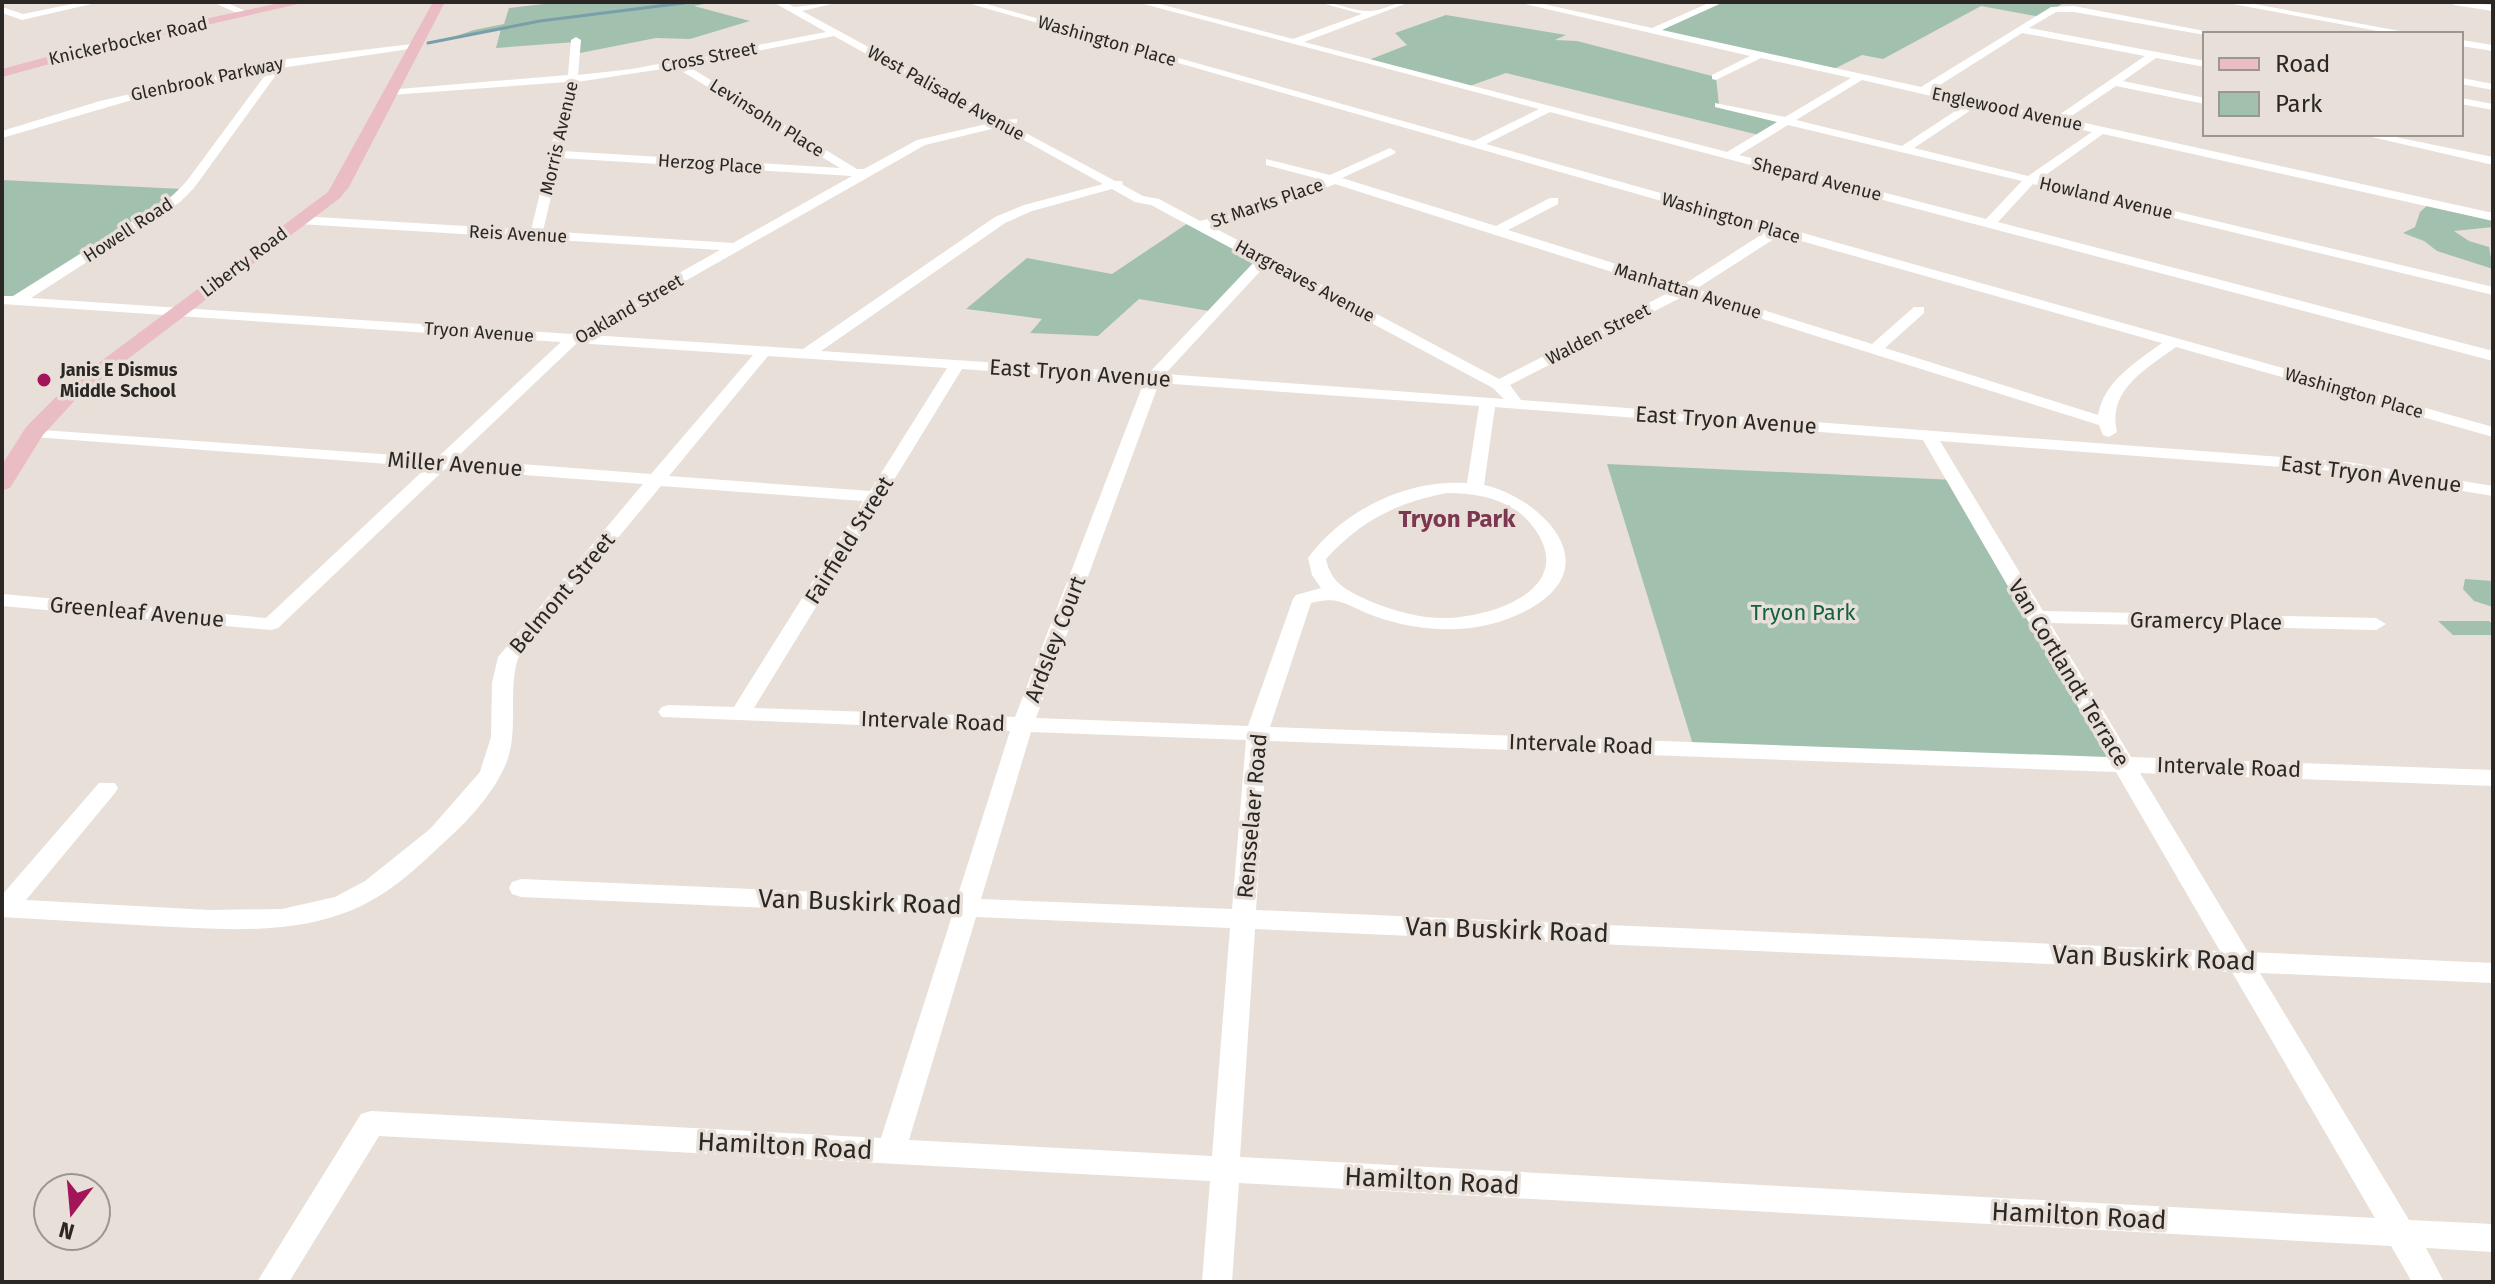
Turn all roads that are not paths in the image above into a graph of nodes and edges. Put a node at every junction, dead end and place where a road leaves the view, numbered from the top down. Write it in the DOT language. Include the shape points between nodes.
graph roads {
  1 [pos="95,2"];
  2 [pos="217,2"];
  3 [pos="301,2"];
  4 [pos="439,2"];
  5 [pos="778,2"];
  6 [pos="835,2"];
  7 [pos="969,2"];
  8 [pos="1141,2"];
  9 [pos="1323,2"];
  10 [pos="1405,2"];
  11 [pos="1521,2"];
  12 [pos="1560,2"];
  13 [pos="1719,2"];
  14 [pos="2227,2"];
  15 [pos="2454,2"];
  16 [pos="796,7"];
  17 [pos="1546,7"];
  18 [pos="2493,8"];
  19 [pos="2,10"];
  20 [pos="247,14"];
  21 [pos="1372,14"];
  22 [pos="2022,30"];
  23 [pos="1653,31"];
  24 [pos="840,32"];
  25 [pos="2204,32"];
  26 [pos="2400,32"];
  27 [pos="576,40"];
  28 [pos="1293,42"];
  29 [pos="2463,43"];
  30 [pos="416,45"];
  31 [pos="2493,48"];
  32 [pos="1759,55"];
  33 [pos="2153,55"];
  34 [pos="279,63"];
  35 [pos="678,64"];
  36 [pos="2203,64"];
  37 [pos="2,73"];
  38 [pos="1716,77"];
  39 [pos="1860,77"];
  40 [pos="573,79"];
  41 [pos="2463,81"];
  42 [pos="2114,82"];
  43 [pos="2493,87"];
  44 [pos="1922,91"];
  45 [pos="391,92"];
  46 [pos="2203,101"];
  47 [pos="2463,101"];
  48 [pos="1974,103"];
  49 [pos="1719,105"];
  50 [pos="2493,107"];
  51 [pos="1548,109"];
  52 [pos="2059,120"];
  53 [pos="1789,121"];
  54 [pos="1007,122"];
  55 [pos="2102,130"];
  56 [pos="2,135"];
  57 [pos="2374,136"];
  58 [pos="1473,146"];
  59 [pos="1905,149"];
  60 [pos="1390,152"];
  61 [pos="555,154"];
  62 [pos="1729,156"];
  63 [pos="2493,161"];
  64 [pos="1270,162"];
  65 [pos="861,173"];
  66 [pos="1333,179"];
  67 [pos="2030,180"];
  68 [pos="1119,183"];
  69 [pos="1554,201"];
  70 [pos="2493,217"];
  71 [pos="300,220"];
  72 [pos="1989,224"];
  73 [pos="1200,225"];
  74 [pos="1497,231"];
  75 [pos="1777,231"];
  76 [pos="536,235"];
  77 [pos="737,247"];
  78 [pos="1264,259"];
  79 [pos="1684,290"];
  80 [pos="2493,291"];
  81 [pos="9,300"];
  82 [pos="1919,310"];
  83 [pos="177,311"];
  84 [pos="574,338"];
  85 [pos="2173,342"];
  86 [pos="1875,349"];
  87 [pos="764,351"];
  88 [pos="806,354"];
  89 [pos="2493,356"];
  90 [pos="1453,360"];
  91 [pos="957,365"];
  92 [pos="1153,378"];
  93 [pos="1499,385"];
  94 [pos="1458,400"];
  95 [pos="1488,402"];
  96 [pos="1516,405"];
  97 [pos="2105,422"];
  98 [pos="34,432"];
  99 [pos="2493,432"];
  100 [pos="1929,436"];
  101 [pos="2117,450"];
  102 [pos="442,463"];
  103 [pos="656,480"];
  104 [pos="2,483"];
  105 [pos="1475,488"];
  106 [pos="2493,491"];
  107 [pos="876,497"];
  108 [pos="1333,591"];
  109 [pos="2,600"];
  110 [pos="2036,617"];
  111 [pos="271,624"];
  112 [pos="2376,624"];
  113 [pos="669,712"];
  114 [pos="740,714"];
  115 [pos="1023,724"];
  116 [pos="1257,732"];
  117 [pos="2122,763"];
  118 [pos="2493,778"];
  119 [pos="107,788"];
  120 [pos="521,888"];
  121 [pos="966,907"];
  122 [pos="4,908"];
  123 [pos="1244,919"];
  124 [pos="2240,962"];
  125 [pos="2493,973"];
  126 [pos="891,1152"];
  127 [pos="1225,1170"];
  128 [pos="2401,1233"];
  129 [pos="2493,1238"];
  130 [pos="272,1282"];
  131 [pos="1217,1282"];
  132 [pos="2429,1282"];
  1 -- 19 [label="street" via="22,17"];
  2 -- 20 [label="street"];
  3 -- 20 [label="main road, Knickerbocker Road"];
  4 -- 30 [label="main road, Liberty Road"];
  5 -- 16 [label="street, West Palisade Avenue"];
  6 -- 16 [label="street"];
  7 -- 58 [label="street, Washington Place"];
  8 -- 28 [label="street, Shepard Avenue"];
  9 -- 21 [label="street"];
  10 -- 21 [label="street"];
  11 -- 17 [label="street, Englewood Avenue"];
  12 -- 17 [label="street"];
  13 -- 23 [label="street"];
  14 -- 26 [label="street"];
  15 -- 18 [label="street"];
  16 -- 24 [label="street, West Palisade Avenue"];
  17 -- 23 [label="street, Englewood Avenue"];
  20 -- 37 [label="main road, Knickerbocker Road"];
  21 -- 28 [label="street"];
  22 -- 25 [label="street" via="2054,9 2067,8"];
  22 -- 33 [label="street"];
  22 -- 44 [label="street"];
  23 -- 32 [label="street, Englewood Avenue"];
  24 -- 35 [label="street, Cross Street"];
  24 -- 54 [label="street, West Palisade Avenue"];
  27 -- 40 [label="street, Morris Avenue"];
  28 -- 51 [label="street, Shepard Avenue"];
  29 -- 31 [label="street"];
  30 -- 34 [label="street, Glenbrook Parkway"];
  30 -- 45 [label="main road, Liberty Road"];
  32 -- 38 [label="street"];
  32 -- 39 [label="street, Englewood Avenue"];
  33 -- 36 [label="street"];
  33 -- 42 [label="street"];
  34 -- 56 [label="street, Glenbrook Parkway" via="149,91"];
  34 -- 81 [label="street, Howell Road" via="176,199"];
  35 -- 40 [label="street, Cross Street"];
  35 -- 65 [label="street, Levinsohn Place"];
  39 -- 44 [label="street, Englewood Avenue"];
  39 -- 53 [label="street"];
  40 -- 45 [label="street, Cross Street"];
  40 -- 61 [label="street, Morris Avenue"];
  41 -- 43 [label="street"];
  42 -- 46 [label="street"];
  42 -- 52 [label="street"];
  44 -- 48 [label="street, Englewood Avenue"];
  45 -- 71 [label="main road, Liberty Road" via="341,187"];
  47 -- 50 [label="street"];
  48 -- 52 [label="street, Englewood Avenue"];
  48 -- 59 [label="street"];
  49 -- 53 [label="street, Howland Avenue"];
  51 -- 58 [label="street"];
  51 -- 62 [label="street, Shepard Avenue"];
  52 -- 55 [label="street, Englewood Avenue"];
  53 -- 59 [label="street, Howland Avenue"];
  53 -- 62 [label="street"];
  54 -- 65 [label="street, Oakland Street" via="921,142"];
  54 -- 68 [label="street, West Palisade Avenue"];
  55 -- 67 [label="street"];
  55 -- 70 [label="street, Englewood Avenue"];
  57 -- 63 [label="street"];
  58 -- 75 [label="street, Washington Place"];
  59 -- 67 [label="street, Howland Avenue"];
  60 -- 66 [label="street, St Marks Place"];
  61 -- 65 [label="street, Herzog Place"];
  61 -- 76 [label="street, Morris Avenue"];
  62 -- 72 [label="street, Shepard Avenue"];
  64 -- 66 [label="street, Manhattan Avenue"];
  65 -- 77 [label="street, Oakland Street"];
  66 -- 73 [label="street, St Marks Place" via="1246,214"];
  66 -- 74 [label="street, Manhattan Avenue"];
  67 -- 72 [label="street"];
  67 -- 80 [label="street, Howland Avenue"];
  68 -- 73 [label="street, Hargreaves Avenue" via="1139,199"];
  68 -- 88 [label="street" via="1000,220"];
  69 -- 74 [label="street"];
  71 -- 76 [label="street, Reis Avenue"];
  71 -- 83 [label="main road, Liberty Road"];
  72 -- 89 [label="street, Shepard Avenue"];
  73 -- 78 [label="street, Hargreaves Avenue"];
  74 -- 79 [label="street, Manhattan Avenue"];
  75 -- 79 [label="street, Walden Street"];
  75 -- 85 [label="street, Washington Place"];
  76 -- 77 [label="street, Reis Avenue"];
  77 -- 84 [label="street, Oakland Street"];
  78 -- 90 [label="street, Hargreaves Avenue"];
  78 -- 92 [label="street, Ardsley Court"];
  79 -- 86 [label="street, Manhattan Avenue"];
  79 -- 93 [label="street, Walden Street"];
  81 -- 83 [label="street, Tryon Avenue"];
  82 -- 86 [label="street"];
  83 -- 84 [label="street, Tryon Avenue"];
  83 -- 98 [label="main road, Liberty Road" via="81,384"];
  84 -- 87 [label="street, Tryon Avenue"];
  84 -- 102 [label="street, Oakland Street"];
  85 -- 97 [label="street" via="2120,385 2110,397"];
  85 -- 99 [label="street, Washington Place"];
  86 -- 97 [label="street, Manhattan Avenue"];
  87 -- 88 [label="street, Tryon Avenue"];
  87 -- 103 [label="street, Belmont Street"];
  88 -- 91 [label="street, Tryon Avenue"];
  90 -- 93 [label="street, Hargreaves Avenue"];
  90 -- 94 [label="street" via="1467,382"];
  91 -- 92 [label="street, East Tryon Avenue"];
  91 -- 107 [label="street, Fairfield Street"];
  92 -- 94 [label="street, East Tryon Avenue"];
  92 -- 115 [label="street, Ardsley Court"];
  93 -- 96 [label="street, Hargreaves Avenue"];
  94 -- 95 [label="street, East Tryon Avenue"];
  95 -- 96 [label="street, East Tryon Avenue"];
  95 -- 105 [label="street"];
  96 -- 100 [label="street, East Tryon Avenue"];
  97 -- 101 [label="street"];
  98 -- 102 [label="street, Miller Avenue"];
  98 -- 104 [label="main road, Liberty Road"];
  100 -- 101 [label="street, East Tryon Avenue"];
  100 -- 110 [label="street, Van Cortlandt Terrace"];
  101 -- 106 [label="street, East Tryon Avenue" via="2347,467"];
  102 -- 103 [label="street, Miller Avenue"];
  102 -- 111 [label="street, Oakland Street"];
  103 -- 107 [label="street, Miller Avenue"];
  103 -- 122 [label="street, Belmont Street" via="508,657 501,672 502,745 481,788 383,884 320,912 260,923"];
  105 -- 108 [label="street" via="1396,498 1344,528 1317,558 1318,575"];
  105 -- 108 [label="street" via="1518,502 1545,529 1557,559 1547,586 1534,599 1494,618 1449,624 1401,619"];
  107 -- 114 [label="street, Fairfield Street"];
  108 -- 116 [label="street, Rensselaer Road" via="1303,599"];
  109 -- 111 [label="street, Greenleaf Avenue"];
  110 -- 112 [label="street, Gramercy Place"];
  110 -- 117 [label="street, Van Cortlandt Terrace"];
  113 -- 114 [label="street, Intervale Road"];
  114 -- 115 [label="street, Intervale Road"];
  115 -- 116 [label="street, Intervale Road"];
  115 -- 121 [label="street, Ardsley Court"];
  116 -- 117 [label="street, Intervale Road"];
  116 -- 123 [label="street, Rensselaer Road"];
  117 -- 118 [label="street, Intervale Road"];
  117 -- 124 [label="street, Van Cortlandt Terrace"];
  119 -- 122 [label="street"];
  120 -- 121 [label="street, Van Buskirk Road"];
  121 -- 123 [label="street, Van Buskirk Road"];
  121 -- 126 [label="street, Ardsley Court"];
  123 -- 124 [label="street, Van Buskirk Road"];
  123 -- 127 [label="street, Rensselaer Road"];
  124 -- 125 [label="street, Van Buskirk Road"];
  124 -- 128 [label="street, Van Cortlandt Terrace"];
  126 -- 127 [label="street, Hamilton Road"];
  126 -- 130 [label="street, Hamilton Road" via="371,1123"];
  127 -- 128 [label="street, Hamilton Road"];
  127 -- 131 [label="street, Rensselaer Road"];
  128 -- 129 [label="street, Hamilton Road"];
  128 -- 132 [label="street, Van Cortlandt Terrace"];
}
